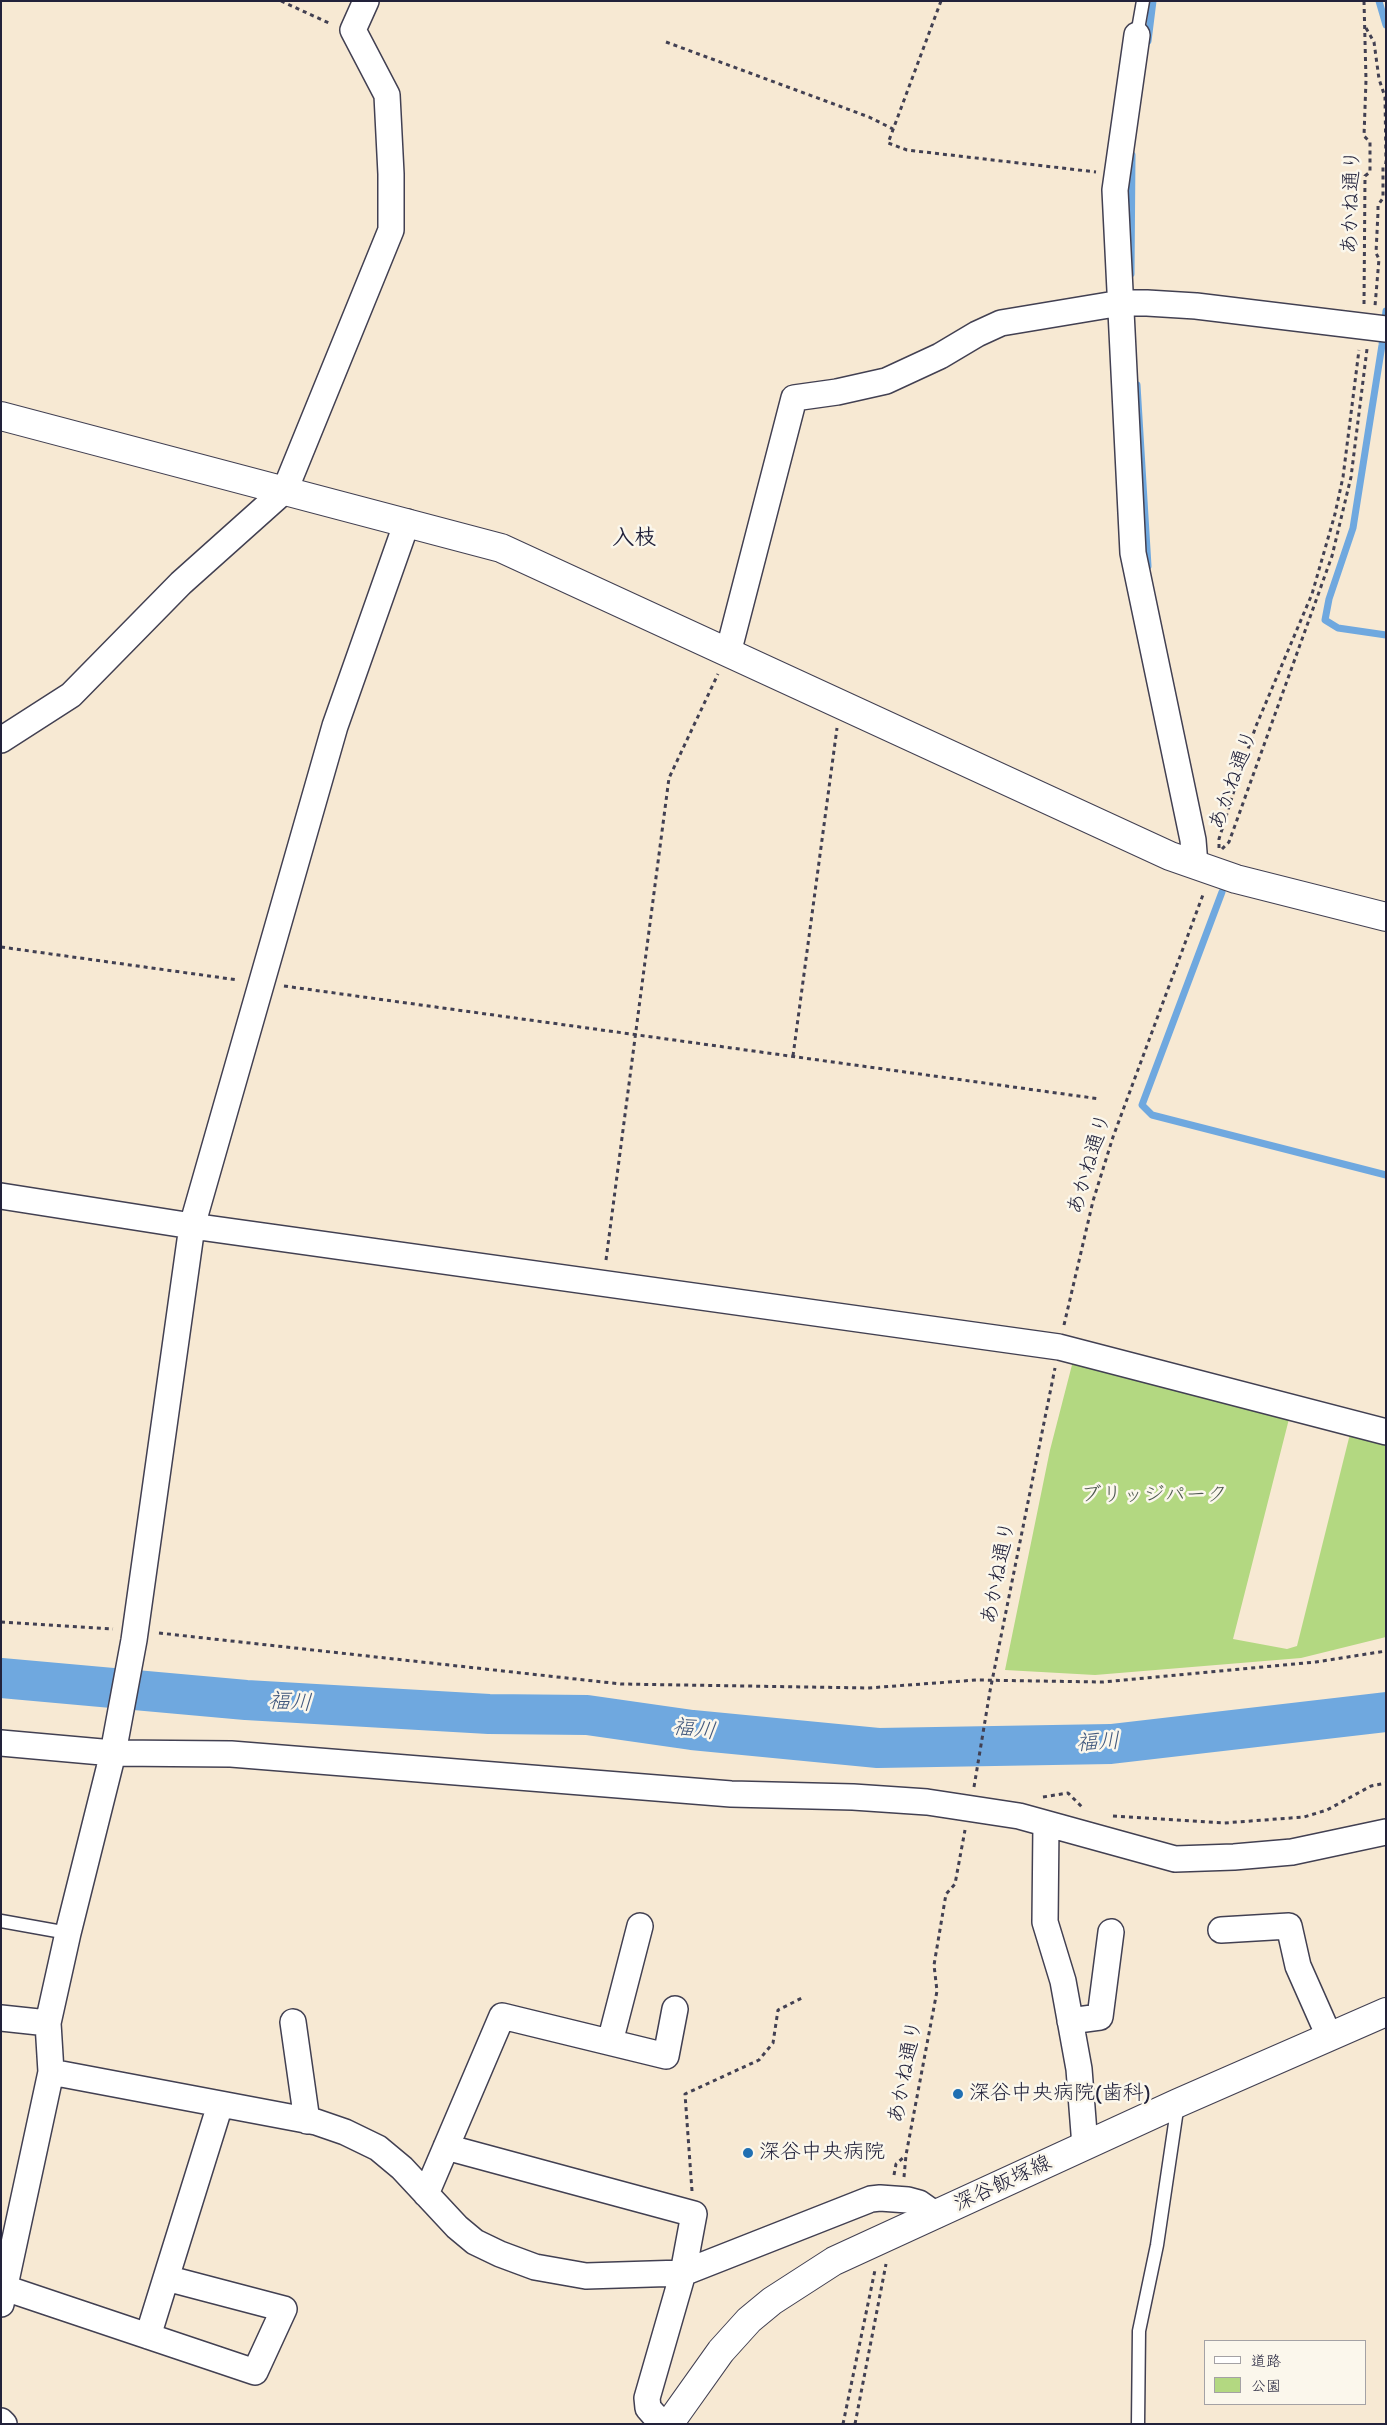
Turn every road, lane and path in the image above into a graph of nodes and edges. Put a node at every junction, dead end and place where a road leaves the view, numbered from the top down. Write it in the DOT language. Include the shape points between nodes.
graph roads {
  1 [pos="281,1"];
  2 [pos="366,1"];
  3 [pos="941,1"];
  4 [pos="1142,1"];
  5 [pos="1364,1"];
  6 [pos="1365,27"];
  7 [pos="353,30"];
  8 [pos="1137,35"];
  9 [pos="666,42"];
  10 [pos="893,129"];
  11 [pos="1116,175"];
  12 [pos="1121,303"];
  13 [pos="1364,305"];
  14 [pos="1381,318"];
  15 [pos="1360,346"];
  16 [pos="1367,347"];
  17 [pos="1,416"];
  18 [pos="285,490"];
  19 [pos="407,522"];
  20 [pos="728,653"];
  21 [pos="840,705"];
  22 [pos="1,740"];
  23 [pos="1206,869"];
  24 [pos="1386,917"];
  25 [pos="1,947"];
  26 [pos="261,983"];
  27 [pos="637,1034"];
  28 [pos="793,1056"];
  29 [pos="1100,1099"];
  30 [pos="1,1196"];
  31 [pos="192,1226"];
  32 [pos="603,1283"];
  33 [pos="1062,1331"];
  34 [pos="1056,1367"];
  35 [pos="1386,1432"];
  36 [pos="1,1622"];
  37 [pos="134,1635"];
  38 [pos="1386,1651"];
  39 [pos="993,1679"];
  40 [pos="1,1743"];
  41 [pos="115,1745"];
  42 [pos="1386,1783"];
  43 [pos="972,1795"];
  44 [pos="1040,1798"];
  45 [pos="1090,1811"];
  46 [pos="1106,1815"];
  47 [pos="1046,1824"];
  48 [pos="966,1826"];
  49 [pos="1386,1832"];
  50 [pos="1,1921"];
  51 [pos="640,1926"];
  52 [pos="1222,1930"];
  53 [pos="1111,1932"];
  54 [pos="68,1933"];
  55 [pos="802,1998"];
  56 [pos="675,2010"];
  57 [pos="1386,2012"];
  58 [pos="1,2018"];
  59 [pos="1070,2021"];
  60 [pos="293,2022"];
  61 [pos="48,2023"];
  62 [pos="1329,2036"];
  63 [pos="610,2042"];
  64 [pos="50,2072"];
  65 [pos="1178,2103"];
  66 [pos="220,2105"];
  67 [pos="307,2121"];
  68 [pos="1085,2146"];
  69 [pos="446,2147"];
  70 [pos="426,2194"];
  71 [pos="900,2199"];
  72 [pos="694,2214"];
  73 [pos="936,2215"];
  74 [pos="886,2238"];
  75 [pos="683,2273"];
  76 [pos="166,2278"];
  77 [pos="3,2296"];
  78 [pos="148,2336"];
  79 [pos="1,2421"];
  80 [pos="4,2424"];
  81 [pos="669,2424"];
  82 [pos="843,2424"];
  83 [pos="855,2424"];
  84 [pos="1138,2424"];
  1 -- 7 [label="path" via="337,27"];
  2 -- 7 [label="street"];
  3 -- 10 [label="path"];
  4 -- 8 [label="lane"];
  5 -- 6 [label="path, あかね通り"];
  6 -- 13 [label="path, あかね通り" via="1364,136 1370,142 1370,172 1365,176"];
  6 -- 14 [label="path" via="1374,42 1384,97 1386,163 1383,167 1383,198 1378,204 1376,253 1379,259"];
  7 -- 18 [label="street" via="387,95 390,230"];
  8 -- 11 [label="street"];
  9 -- 10 [label="path"];
  10 -- 11 [label="path" via="888,142 907,150"];
  11 -- 12 [label="street"];
  12 -- 14 [label="street"];
  12 -- 20 [label="street" via="1001,323 886,381 794,398"];
  12 -- 23 [label="street" via="1134,553 1193,840"];
  15 -- 23 [label="path, あかね通り" via="1344,477 1312,594 1256,726"];
  16 -- 23 [label="path, あかね通り" via="1351,477 1332,556 1229,842"];
  17 -- 18 [label="street"];
  18 -- 19 [label="street"];
  18 -- 22 [label="street" via="180,583 71,695"];
  19 -- 20 [label="street" via="501,548"];
  19 -- 26 [label="street" via="335,726"];
  20 -- 21 [label="street"];
  20 -- 27 [label="path" via="669,778"];
  21 -- 23 [label="street" via="1133,840"];
  21 -- 28 [label="path"];
  23 -- 24 [label="street"];
  23 -- 33 [label="path, あかね通り" via="1093,1201"];
  25 -- 26 [label="path"];
  26 -- 27 [label="path"];
  26 -- 31 [label="street"];
  27 -- 28 [label="path"];
  27 -- 32 [label="path"];
  28 -- 29 [label="path"];
  30 -- 31 [label="street"];
  31 -- 32 [label="street"];
  31 -- 37 [label="street"];
  32 -- 35 [label="street" via="1059,1347"];
  34 -- 39 [label="path, あかね通り"];
  36 -- 37 [label="path"];
  37 -- 39 [label="path" via="621,1684 868,1688"];
  37 -- 41 [label="street"];
  38 -- 39 [label="path" via="1316,1662 1103,1682"];
  39 -- 43 [label="path, あかね通り"];
  40 -- 41 [label="street"];
  41 -- 47 [label="street" via="722,1794 927,1802 980,1809"];
  41 -- 54 [label="street"];
  42 -- 46 [label="path" via="1371,1786 1327,1810 1304,1817 1224,1823"];
  44 -- 45 [label="path" via="1068,1793"];
  47 -- 49 [label="street" via="1175,1859 1234,1858 1292,1852"];
  47 -- 59 [label="street" via="1044,1922 1064,1981"];
  48 -- 71 [label="path, あかね通り" via="955,1884 946,1894 934,1965 937,1991"];
  50 -- 54 [label="lane"];
  51 -- 63 [label="street"];
  52 -- 62 [label="street" via="1289,1926 1298,1966"];
  53 -- 59 [label="street" via="1100,2017"];
  54 -- 61 [label="street"];
  55 -- 72 [label="path" via="778,2010 773,2043 759,2060 685,2094"];
  56 -- 63 [label="street" via="666,2056"];
  57 -- 62 [label="street, 深谷飯塚線"];
  58 -- 61 [label="street"];
  59 -- 68 [label="street"];
  60 -- 67 [label="street"];
  61 -- 64 [label="street"];
  62 -- 65 [label="street, 深谷飯塚線"];
  63 -- 69 [label="street" via="502,2016"];
  64 -- 66 [label="street"];
  64 -- 77 [label="street"];
  65 -- 68 [label="street, 深谷飯塚線"];
  65 -- 84 [label="lane" via="1139,2331"];
  66 -- 67 [label="street"];
  66 -- 76 [label="street"];
  67 -- 70 [label="street" via="345,2132 378,2148"];
  68 -- 73 [label="street, 深谷飯塚線"];
  69 -- 70 [label="street"];
  69 -- 72 [label="street"];
  70 -- 75 [label="street" via="457,2228 475,2242 535,2267 586,2276"];
  71 -- 73 [label="street" via="919,2203"];
  71 -- 75 [label="street" via="871,2199"];
  72 -- 75 [label="street"];
  73 -- 74 [label="street, 深谷飯塚線"];
  74 -- 81 [label="street, 深谷飯塚線" via="834,2261 800,2281 749,2320 721,2351"];
  74 -- 82 [label="path"];
  74 -- 83 [label="path"];
  75 -- 81 [label="street" via="647,2398 648,2408"];
  76 -- 78 [label="street"];
  76 -- 78 [label="street" via="284,2309 255,2372"];
  77 -- 78 [label="street"];
  79 -- 80 [label="street"];
}
